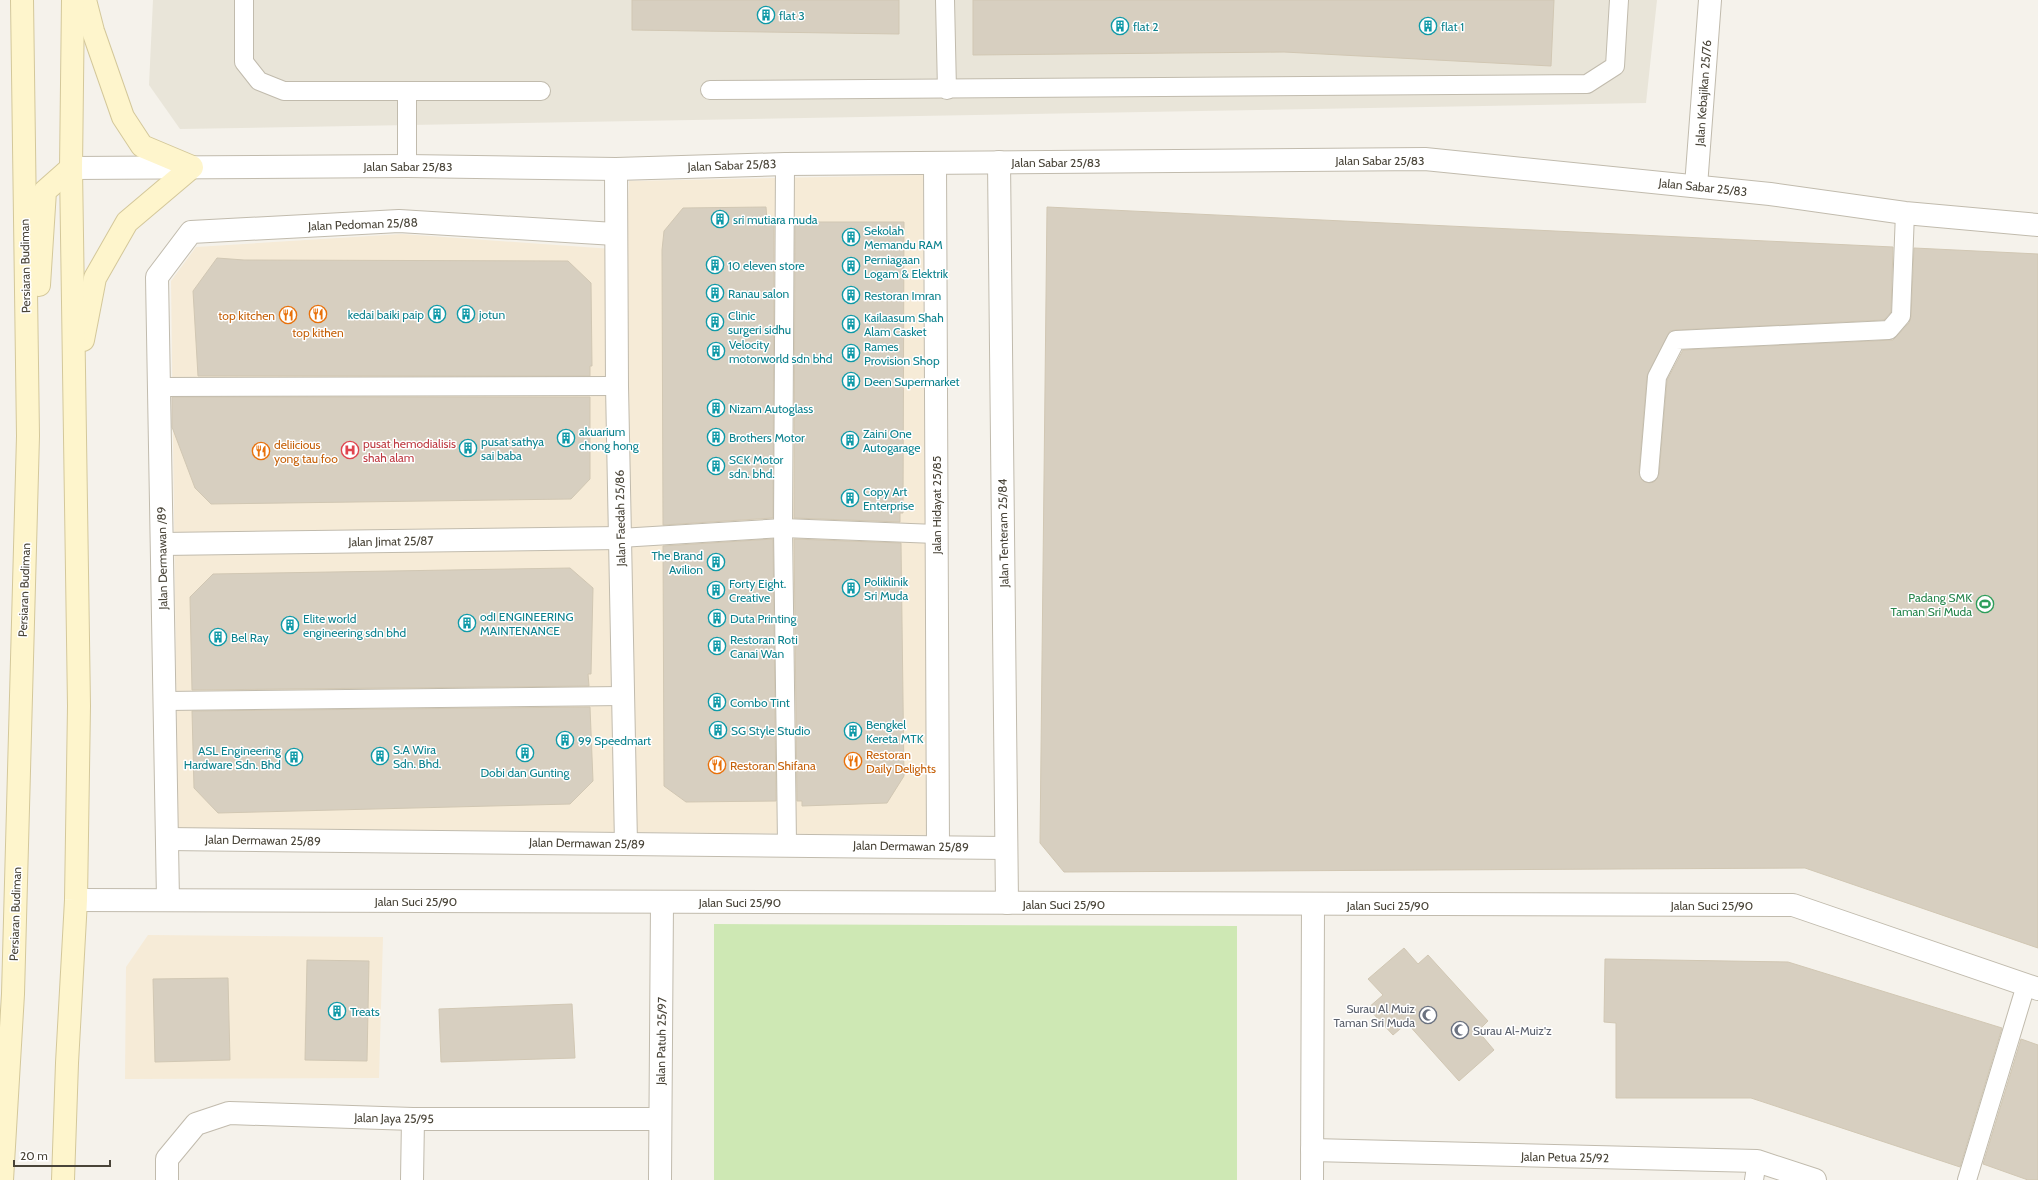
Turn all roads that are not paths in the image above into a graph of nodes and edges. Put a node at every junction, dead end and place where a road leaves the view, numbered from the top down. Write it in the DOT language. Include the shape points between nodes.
graph roads {
  1 [pos="22,0"];
  2 [pos="73,0"];
  3 [pos="85,0"];
  4 [pos="244,0"];
  5 [pos="946,0"];
  6 [pos="1619,0"];
  7 [pos="1710,0"];
  8 [pos="541,90"];
  9 [pos="710,90"];
  10 [pos="947,90"];
  11 [pos="407,91"];
  12 [pos="999,162"];
  13 [pos="935,163"];
  14 [pos="785,164"];
  15 [pos="406,166"];
  16 [pos="192,167"];
  17 [pos="71,168"];
  18 [pos="616,169"];
  19 [pos="1696,186"];
  20 [pos="1905,213"];
  21 [pos="2038,225"];
  22 [pos="615,234"];
  23 [pos="157,277"];
  24 [pos="75,380"];
  25 [pos="617,386"];
  26 [pos="158,387"];
  27 [pos="28,436"];
  28 [pos="1649,473"];
  29 [pos="783,528"];
  30 [pos="936,534"];
  31 [pos="620,538"];
  32 [pos="162,544"];
  33 [pos="623,696"];
  34 [pos="165,702"];
  35 [pos="167,839"];
  36 [pos="626,844"];
  37 [pos="787,844"];
  38 [pos="938,847"];
  39 [pos="1006,848"];
  40 [pos="76,900"];
  41 [pos="168,900"];
  42 [pos="662,902"];
  43 [pos="1007,903"];
  44 [pos="1313,905"];
  45 [pos="2032,987"];
  46 [pos="413,1119"];
  47 [pos="660,1119"];
  48 [pos="1312,1150"];
  49 [pos="1756,1171"];
  50 [pos="2,1180"];
  51 [pos="63,1180"];
  52 [pos="167,1180"];
  53 [pos="412,1180"];
  54 [pos="660,1180"];
  55 [pos="1312,1180"];
  56 [pos="1815,1180"];
  57 [pos="1967,1180"];
  1 -- 27 [label="main road, Persiaran Budiman"];
  2 -- 17 [label="main road"];
  3 -- 16 [label="main road" via="123,117 142,146"];
  4 -- 11 [label="lane" via="244,62 259,81 284,91"];
  5 -- 10 [label="lane"];
  6 -- 10 [label="lane" via="1615,66 1588,84"];
  7 -- 19 [label="street, Jalan Kebajikan 25/76"];
  8 -- 11 [label="lane"];
  9 -- 10 [label="lane"];
  11 -- 15 [label="lane"];
  12 -- 13 [label="street, Jalan Sabar 25/83"];
  12 -- 19 [label="street, Jalan Sabar 25/83" via="1425,159"];
  12 -- 39 [label="street, Jalan Tenteram 25/84"];
  13 -- 14 [label="street, Jalan Sabar 25/83"];
  13 -- 30 [label="street, Jalan Hidayat 25/85"];
  14 -- 18 [label="street, Jalan Sabar 25/83"];
  14 -- 29 [label="lane"];
  15 -- 16 [label="street, Jalan Sabar 25/83"];
  15 -- 18 [label="street, Jalan Sabar 25/83"];
  16 -- 17 [label="street, Jalan Sabar 25/83"];
  16 -- 24 [label="main road" via="127,222 95,278"];
  17 -- 24 [label="main road"];
  17 -- 27 [label="main road" via="45,191"];
  18 -- 22 [label="street, Jalan Faedah 25/86"];
  19 -- 20 [label="street, Jalan Sabar 25/83"];
  20 -- 21 [label="street, Jalan Sabar 25/83"];
  20 -- 28 [label="lane" via="1901,316 1889,330 1676,340 1657,377"];
  22 -- 23 [label="street, Jalan Pedoman 25/88" via="399,221 191,232"];
  22 -- 25 [label="street, Jalan Faedah 25/86"];
  23 -- 26 [label="street, Jalan Dermawan /89"];
  24 -- 40 [label="main road" via="79,706"];
  25 -- 26 [label="lane"];
  25 -- 31 [label="street, Jalan Faedah 25/86"];
  26 -- 32 [label="street, Jalan Dermawan /89"];
  27 -- 50 [label="main road, Persiaran Budiman" via="13,994"];
  29 -- 30 [label="lane"];
  29 -- 31 [label="lane"];
  29 -- 37 [label="lane"];
  30 -- 38 [label="street, Jalan Hidayat 25/85"];
  31 -- 32 [label="street, Jalan Jimat 25/87"];
  31 -- 33 [label="street, Jalan Faedah 25/86"];
  32 -- 34 [label="street, Jalan Dermawan /89"];
  33 -- 34 [label="lane"];
  33 -- 36 [label="street, Jalan Faedah 25/86"];
  34 -- 35 [label="street, Jalan Dermawan /89"];
  35 -- 36 [label="street, Jalan Dermawan 25/89"];
  35 -- 41 [label="street, Jalan Dermawan /89"];
  36 -- 37 [label="street, Jalan Dermawan 25/89"];
  37 -- 38 [label="street, Jalan Dermawan 25/89"];
  38 -- 39 [label="street, Jalan Dermawan 25/89"];
  39 -- 43 [label="street, Jalan Tenteram 25/84"];
  40 -- 41 [label="street, Jalan Suci 25/90"];
  40 -- 51 [label="main road"];
  41 -- 42 [label="street, Jalan Suci 25/90"];
  42 -- 43 [label="street, Jalan Suci 25/90"];
  42 -- 47 [label="street, Jalan Patuh 25/97"];
  43 -- 44 [label="street, Jalan Suci 25/90"];
  44 -- 45 [label="street, Jalan Suci 25/90" via="1793,905"];
  44 -- 48 [label="street"];
  45 -- 57 [label="lane"];
  46 -- 47 [label="street, Jalan Jaya 25/95"];
  46 -- 52 [label="street, Jalan Jaya 25/95" via="229,1113 196,1124 167,1159"];
  46 -- 53 [label="street"];
  47 -- 54 [label="street, Jalan Patuh 25/97"];
  48 -- 49 [label="street, Jalan Petua 25/92"];
  48 -- 55 [label="street"];
  49 -- 56 [label="street, Jalan Petua 25/92"];
}
